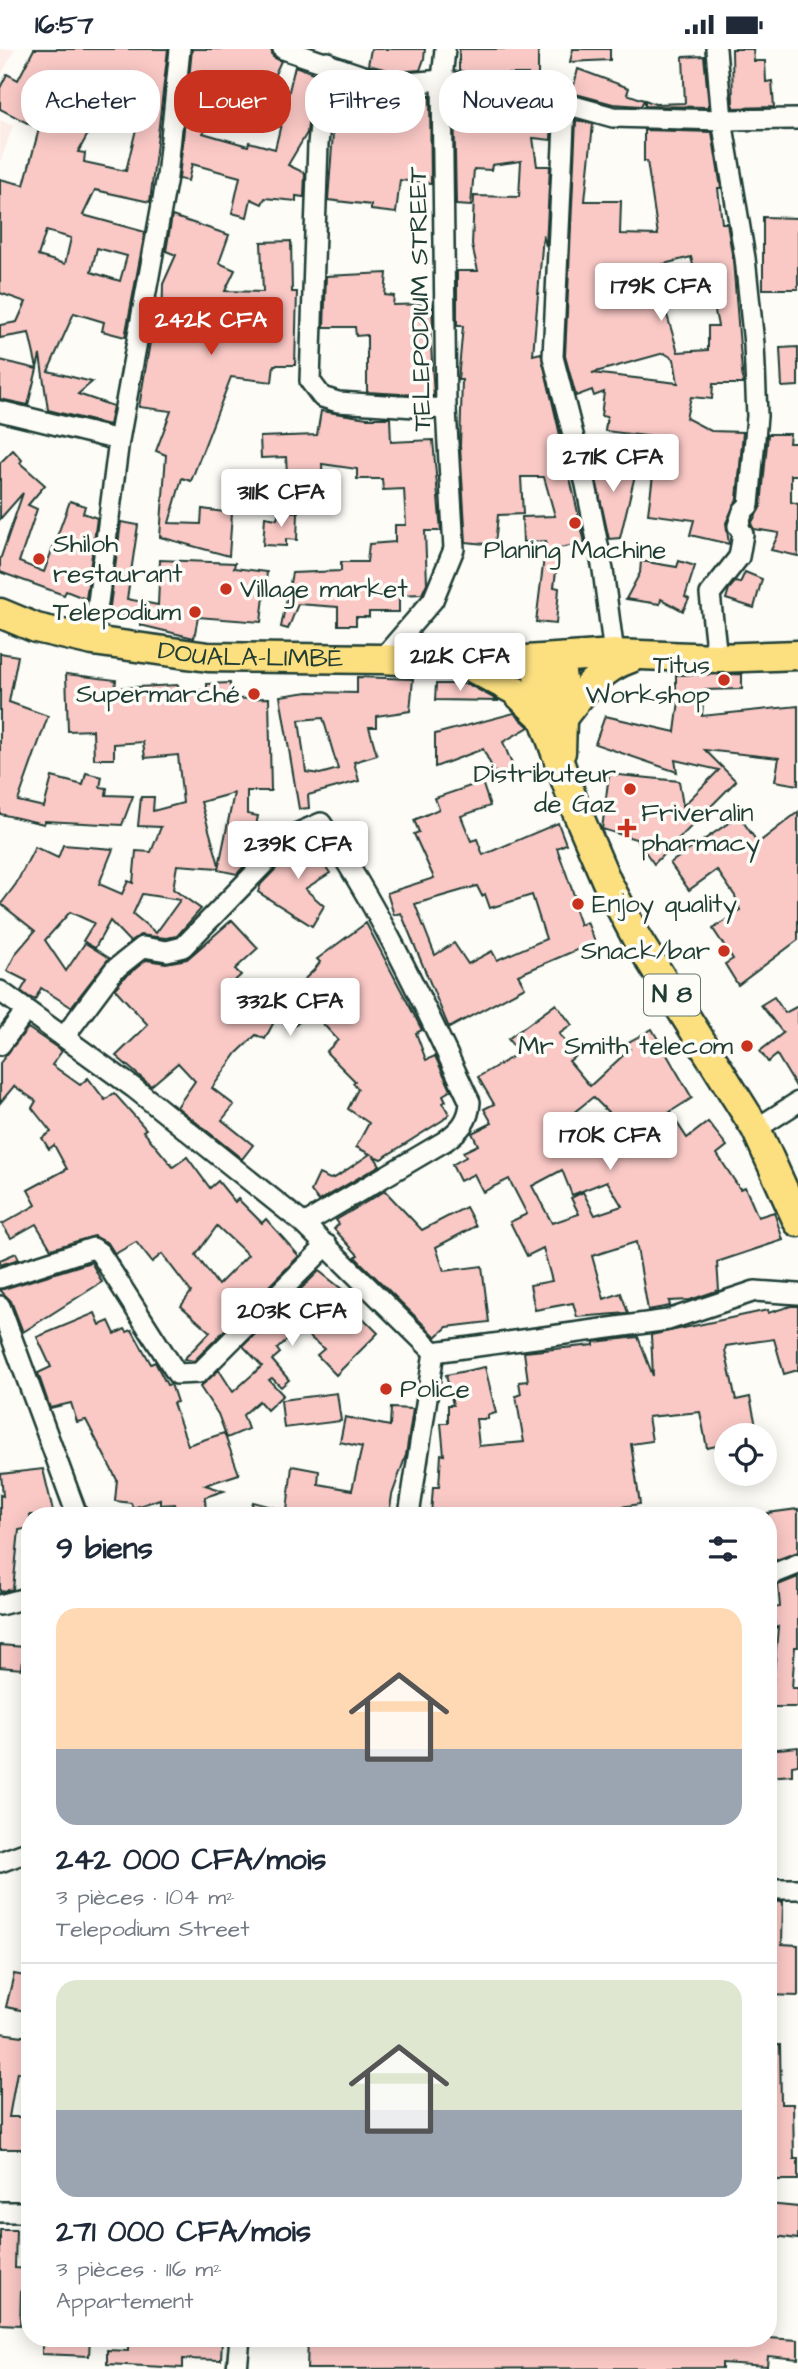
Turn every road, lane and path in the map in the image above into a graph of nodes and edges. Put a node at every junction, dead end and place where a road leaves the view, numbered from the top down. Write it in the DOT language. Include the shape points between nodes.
graph roads {
  1 [pos="180,49"];
  2 [pos="283,49"];
  3 [pos="445,49"];
  4 [pos="716,49"];
  5 [pos="321,58"];
  6 [pos="443,70"];
  7 [pos="439,80"];
  8 [pos="577,106"];
  9 [pos="798,119"];
  10 [pos="722,120"];
  11 [pos="443,133"];
  12 [pos="564,133"];
  13 [pos="446,409"];
  14 [pos="0,411"];
  15 [pos="119,440"];
  16 [pos="0,613"];
  17 [pos="93,641"];
  18 [pos="627,655"];
  19 [pos="798,655"];
  20 [pos="717,658"];
  21 [pos="382,659"];
  22 [pos="548,659"];
  23 [pos="466,664"];
  24 [pos="554,718"];
  25 [pos="0,991"];
  26 [pos="25,1011"];
  27 [pos="64,1037"];
  28 [pos="0,1045"];
  29 [pos="798,1102"];
  30 [pos="756,1129"];
  31 [pos="798,1222"];
  32 [pos="304,1224"];
  33 [pos="327,1245"];
  34 [pos="0,1278"];
  35 [pos="798,1294"];
  36 [pos="0,1306"];
  37 [pos="434,1352"];
  38 [pos="74,1507"];
  39 [pos="410,1507"];
  40 [pos="798,1565"];
  41 [pos="777,1573"];
  42 [pos="21,1599"];
  43 [pos="0,1605"];
  44 [pos="21,1854"];
  45 [pos="0,1862"];
  46 [pos="777,1889"];
  47 [pos="798,1889"];
  48 [pos="0,2212"];
  49 [pos="21,2212"];
  50 [pos="239,2347"];
  51 [pos="237,2369"];
  1 -- 15 [label="street" via="167,177"];
  2 -- 5 [label="street"];
  3 -- 6 [label="street, TELEPODIUM STREET"];
  4 -- 10 [label="street"];
  5 -- 7 [label="street" via="395,84"];
  5 -- 13 [label="street" via="310,381 322,397 338,402"];
  8 -- 10 [label="street" via="613,117"];
  9 -- 10 [label="street"];
  10 -- 20 [label="street" via="746,258 757,416 749,505 738,526 743,534 739,557 710,594"];
  11 -- 13 [label="street, TELEPODIUM STREET"];
  12 -- 18 [label="street" via="553,357"];
  13 -- 21 [label="street, TELEPODIUM STREET" via="454,549 433,600"];
  14 -- 15 [label="street"];
  15 -- 17 [label="street"];
  16 -- 17 [label="highway, DOUALA-LIMBÉ" via="36,628"];
  17 -- 21 [label="highway, DOUALA-LIMBÉ" via="208,657"];
  18 -- 20 [label="highway, DOUALA-LIMBÉ"];
  18 -- 22 [label="highway, DOUALA-LIMBÉ"];
  18 -- 24 [label="highway"];
  19 -- 20 [label="highway, DOUALA-LIMBÉ"];
  21 -- 23 [label="highway, DOUALA-LIMBÉ"];
  22 -- 23 [label="highway, DOUALA-LIMBÉ"];
  22 -- 24 [label="highway, N 8"];
  23 -- 24 [label="highway"];
  24 -- 30 [label="highway, N 8" via="561,761 597,859 637,939"];
  25 -- 26 [label="street"];
  26 -- 27 [label="street"];
  26 -- 28 [label="street"];
  27 -- 32 [label="street"];
  27 -- 32 [label="street" via="114,970 143,947 167,951 183,947 291,836 321,823 405,966 470,1102 470,1114 445,1141"];
  29 -- 30 [label="street"];
  30 -- 31 [label="highway, N 8"];
  32 -- 33 [label="street"];
  33 -- 34 [label="street" via="192,1375 177,1374 93,1248"];
  33 -- 37 [label="street"];
  35 -- 37 [label="street" via="755,1291 668,1320"];
  36 -- 38 [label="street"];
  37 -- 39 [label="street"];
  40 -- 41 [label="street"];
  42 -- 43 [label="street"];
  44 -- 45 [label="street"];
  46 -- 47 [label="street"];
  48 -- 49 [label="street"];
  50 -- 51 [label="street"];
}
